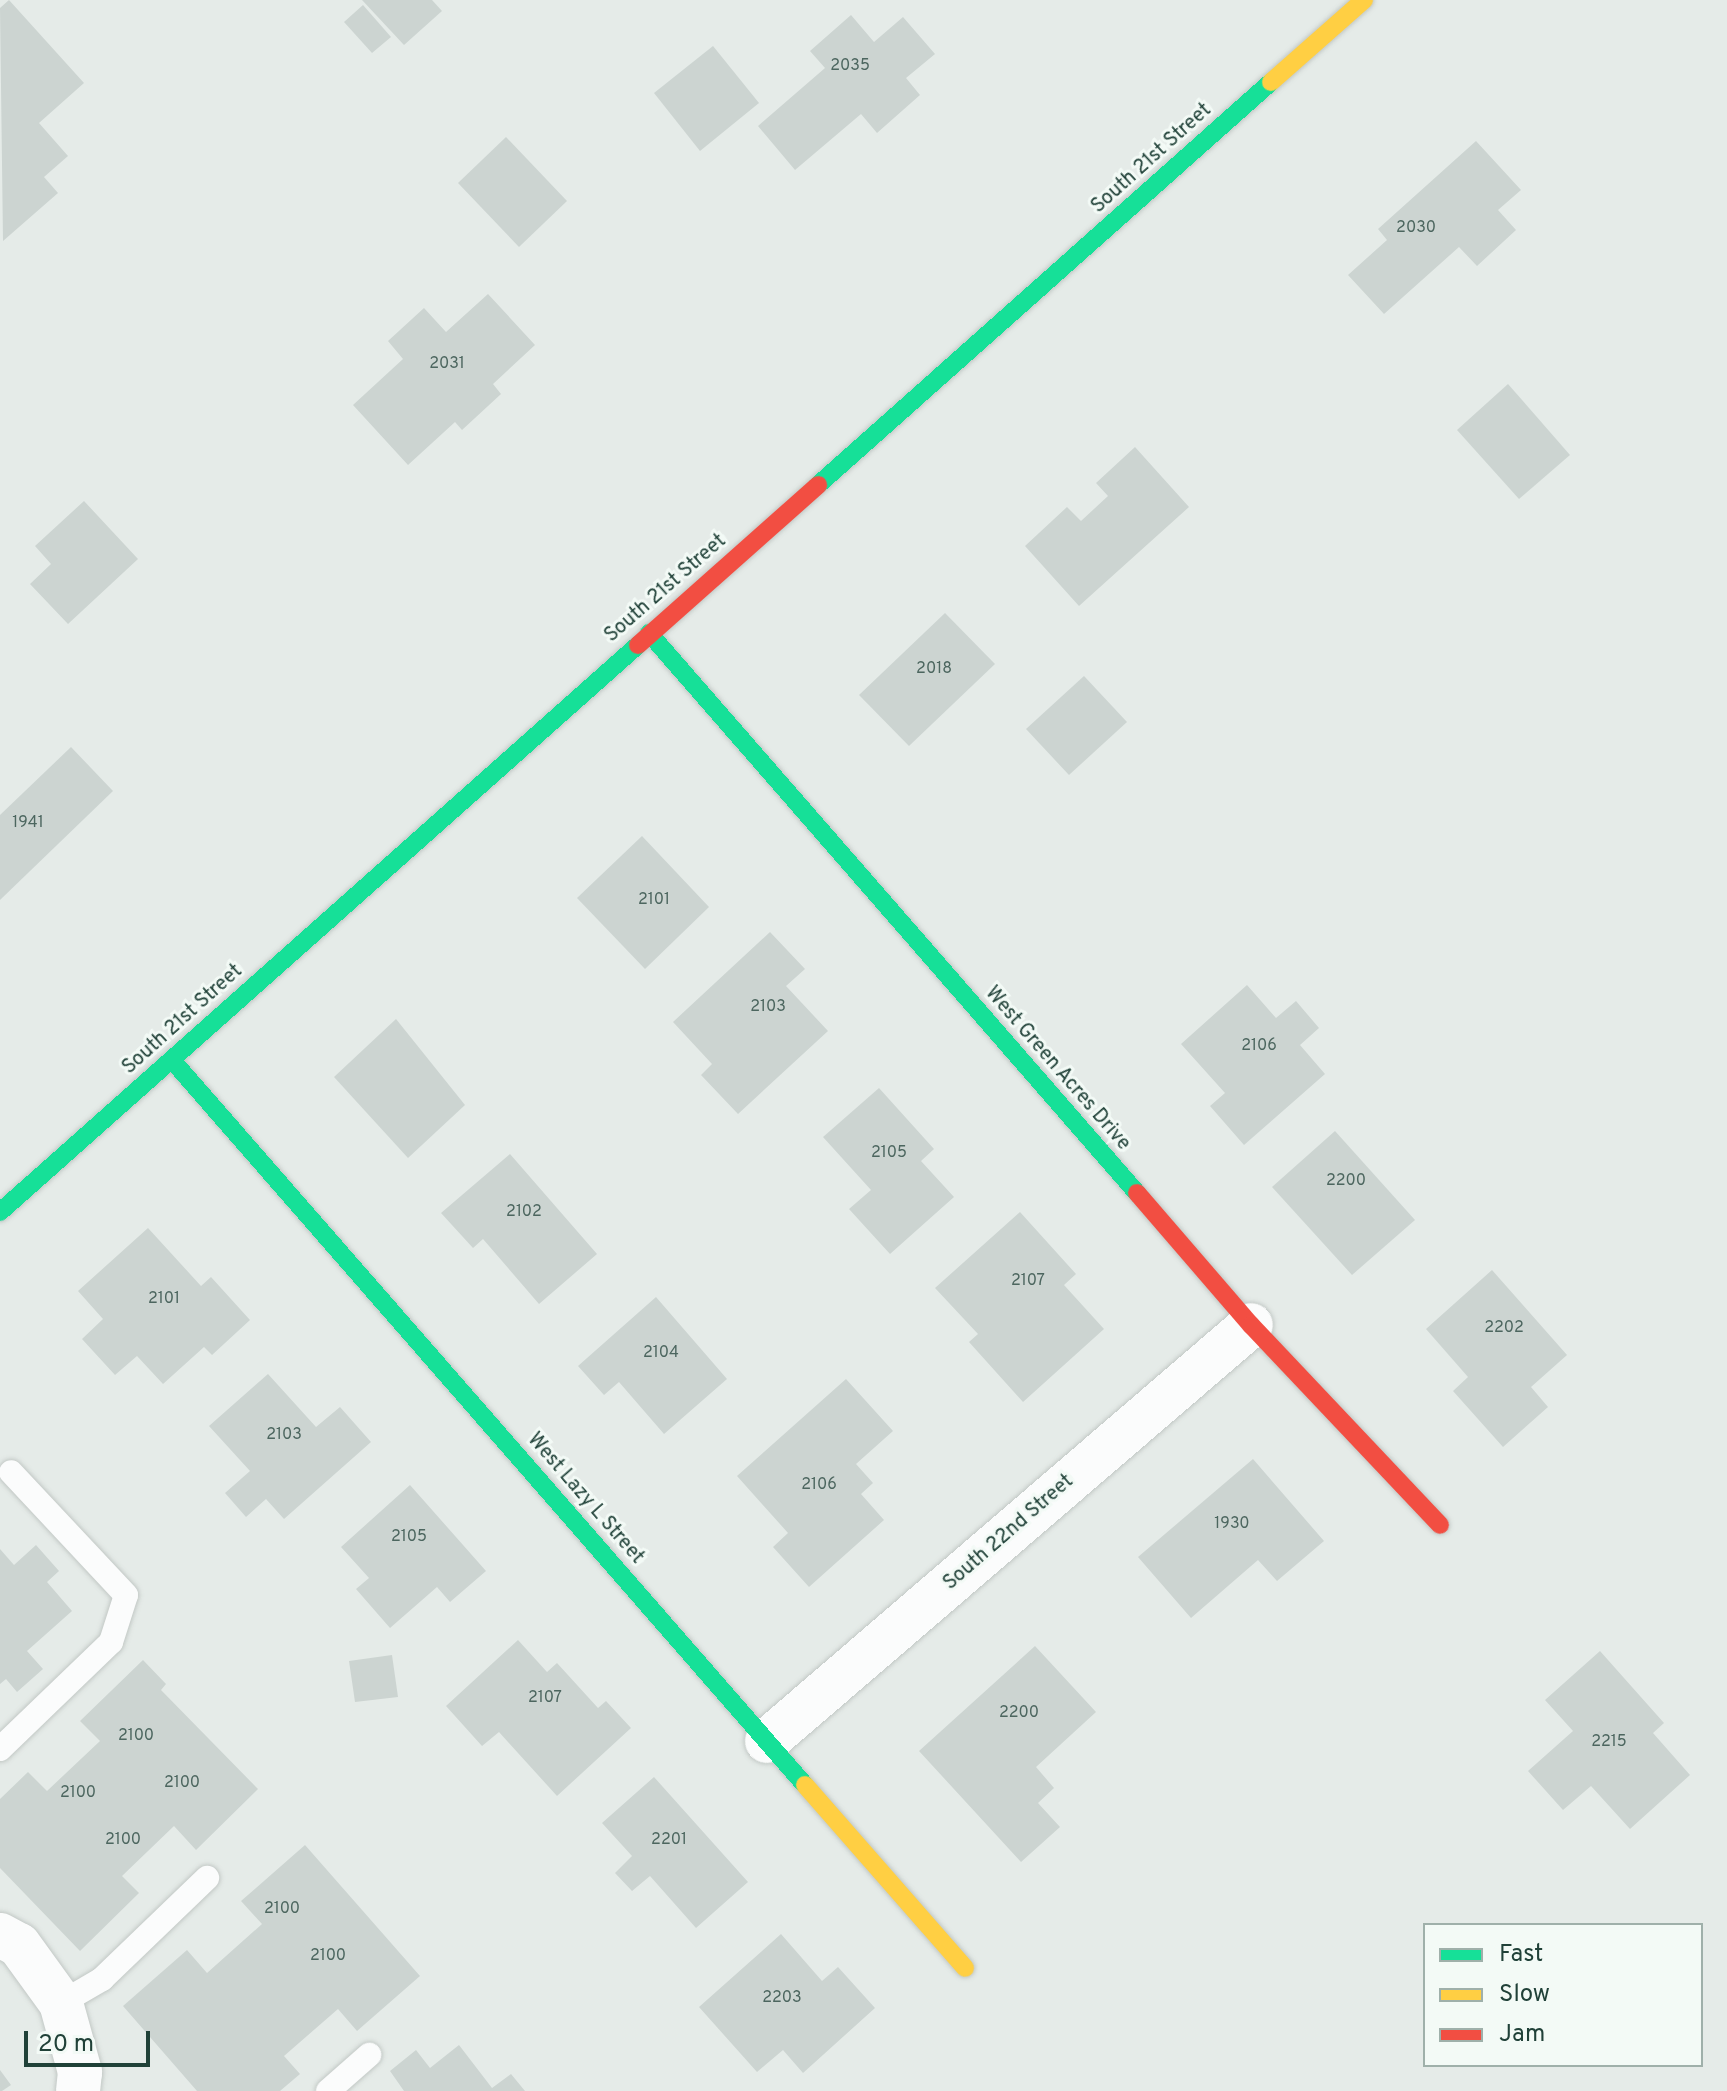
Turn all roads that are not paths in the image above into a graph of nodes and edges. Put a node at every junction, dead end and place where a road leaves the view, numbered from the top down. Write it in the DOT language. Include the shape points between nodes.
graph roads {
  1 [pos="1364,0"];
  2 [pos="649,633"];
  3 [pos="172,1060"];
  4 [pos="0,1212"];
  5 [pos="1251,1325"];
  6 [pos="11,1472"];
  7 [pos="1440,1525"];
  8 [pos="767,1741"];
  9 [pos="0,1749"];
  10 [pos="207,1878"];
  11 [pos="0,1935"];
  12 [pos="965,1968"];
  13 [pos="61,2003"];
  14 [pos="369,2055"];
  15 [pos="78,2091"];
  16 [pos="328,2091"];
  1 -- 2 [label="street, South 21st Street"];
  2 -- 3 [label="street, South 21st Street"];
  2 -- 5 [label="street, West Green Acres Drive"];
  3 -- 4 [label="street, South 21st Street"];
  3 -- 8 [label="street, West Lazy L Street"];
  5 -- 7 [label="street, West Green Acres Drive"];
  5 -- 8 [label="street, South 22nd Street"];
  6 -- 9 [label="lane" via="126,1595 111,1642"];
  8 -- 12 [label="street, West Lazy L Street"];
  10 -- 13 [label="lane" via="102,1979"];
  11 -- 13 [label="street" via="19,1945"];
  13 -- 15 [label="street" via="80,2072"];
  14 -- 16 [label="lane"];
}
